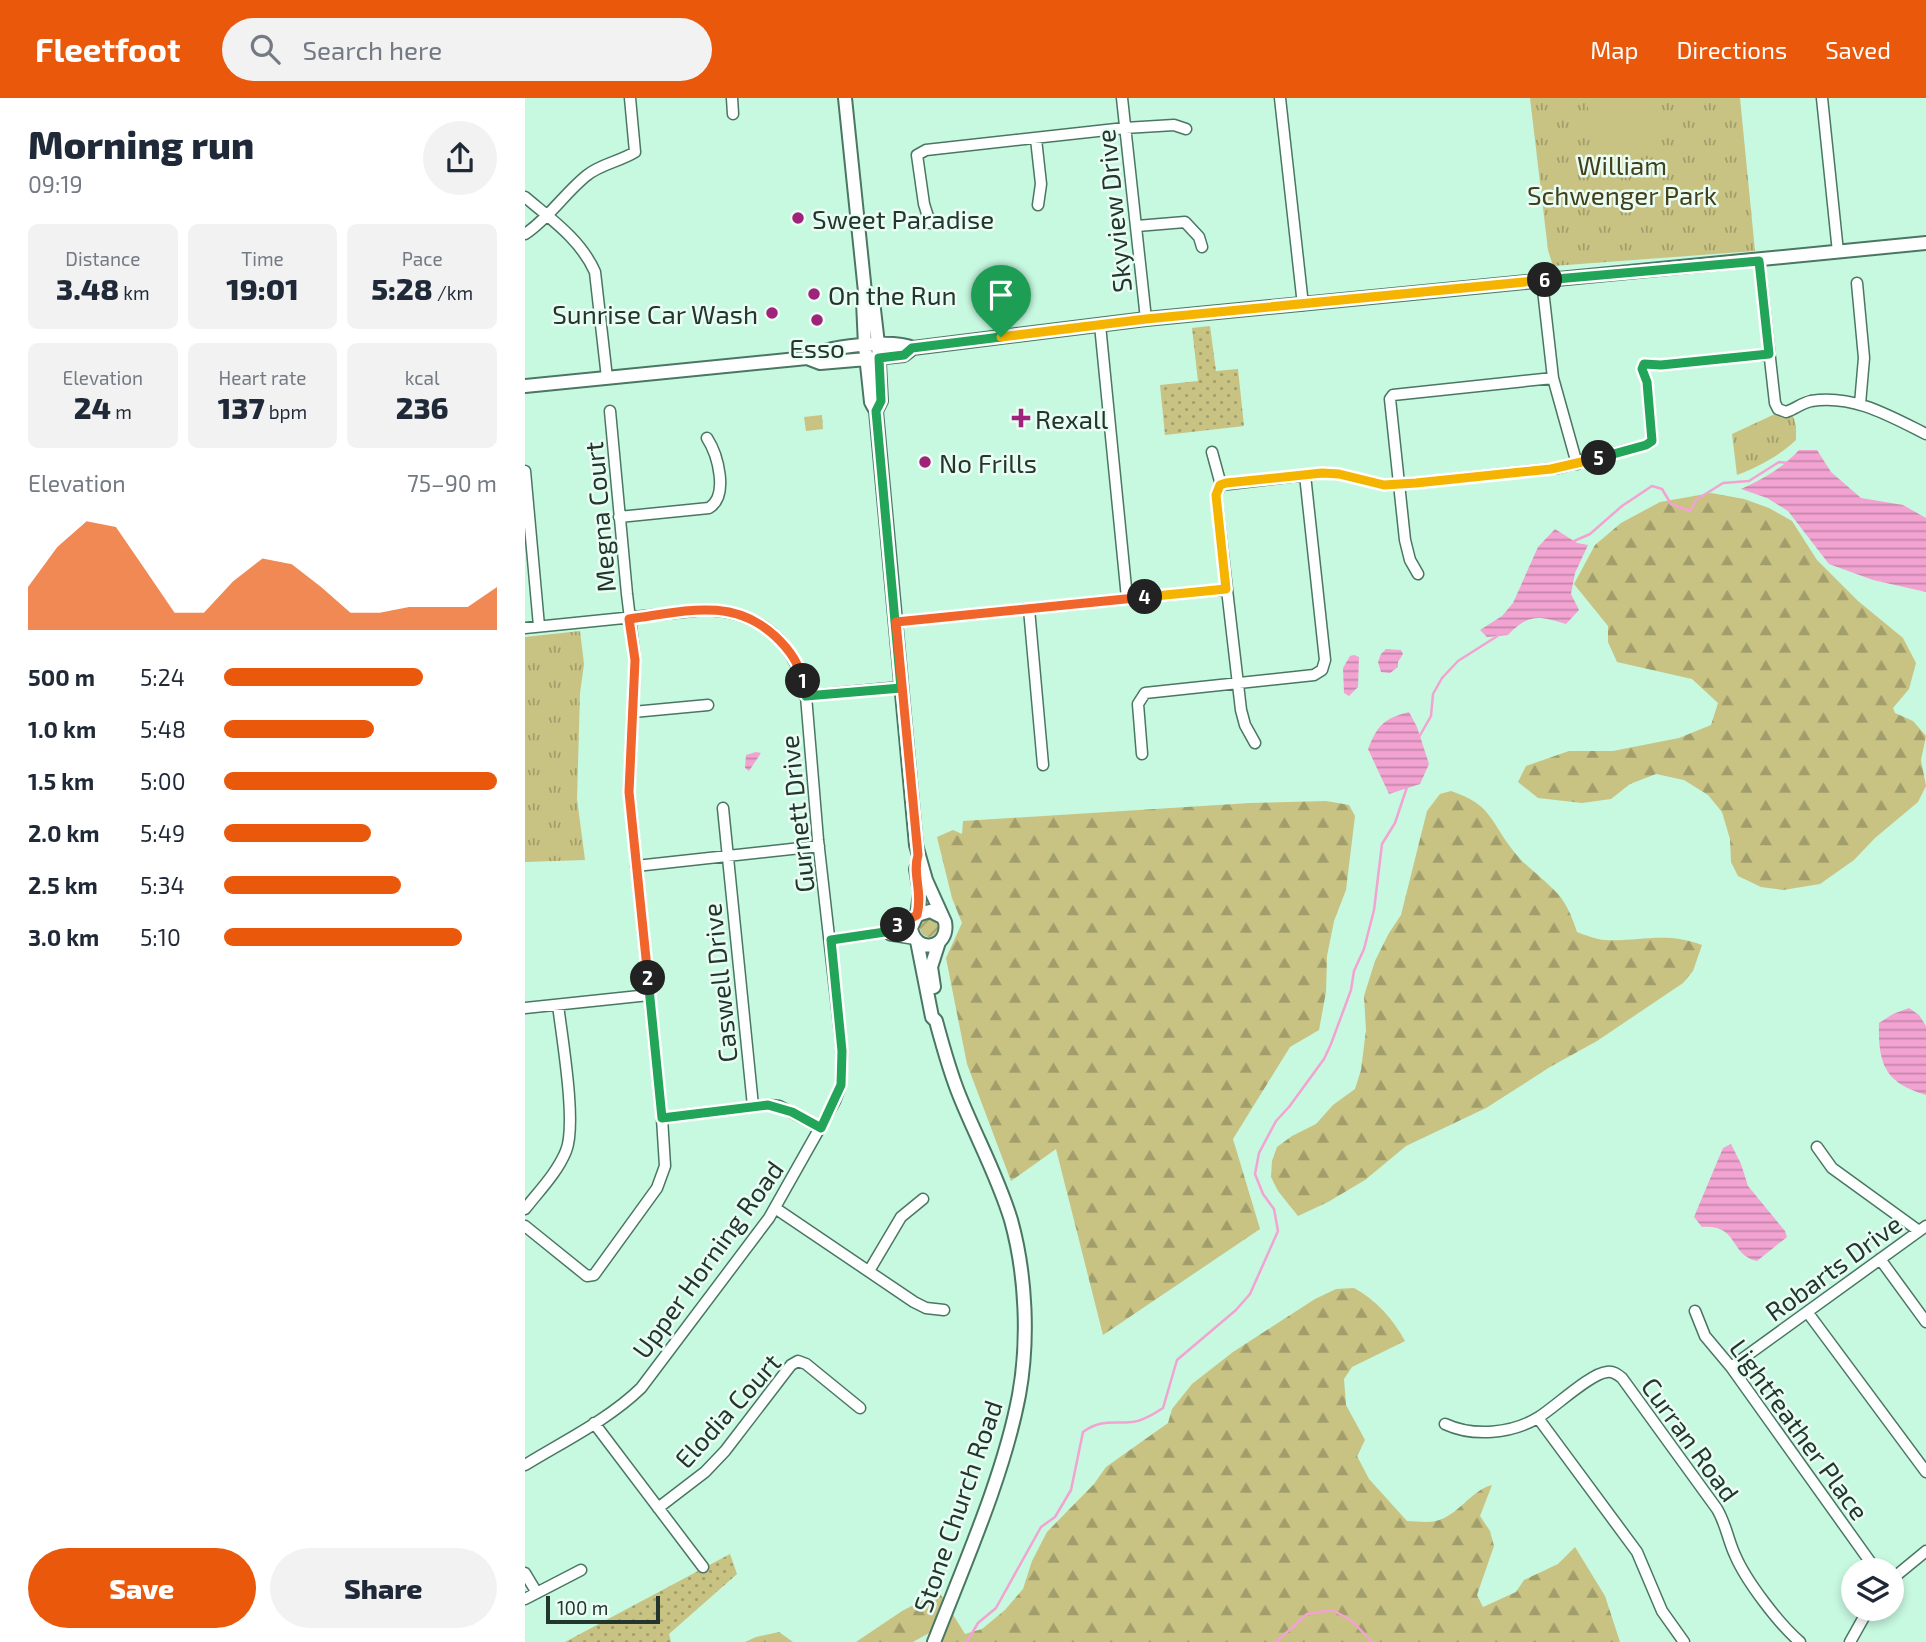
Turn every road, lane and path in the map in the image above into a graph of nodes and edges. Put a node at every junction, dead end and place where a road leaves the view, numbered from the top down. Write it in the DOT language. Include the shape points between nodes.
graph roads {
  1 [pos="630,98"];
  2 [pos="732,98"];
  3 [pos="845,98"];
  4 [pos="1122,98"];
  5 [pos="1280,98"];
  6 [pos="1822,98"];
  7 [pos="733,114"];
  8 [pos="1125,128"];
  9 [pos="1186,130"];
  10 [pos="1035,139"];
  11 [pos="525,197"];
  12 [pos="1038,205"];
  13 [pos="546,215"];
  14 [pos="930,223"];
  15 [pos="1137,226"];
  16 [pos="525,234"];
  17 [pos="1926,243"];
  18 [pos="1202,247"];
  19 [pos="1838,252"];
  20 [pos="1759,261"];
  21 [pos="1542,281"];
  22 [pos="1857,283"];
  23 [pos="1303,305"];
  24 [pos="1146,319"];
  25 [pos="1100,324"];
  26 [pos="872,352"];
  27 [pos="1769,354"];
  28 [pos="607,378"];
  29 [pos="1553,378"];
  30 [pos="525,386"];
  31 [pos="1860,404"];
  32 [pos="610,411"];
  33 [pos="1926,434"];
  34 [pos="706,438"];
  35 [pos="1212,452"];
  36 [pos="1577,464"];
  37 [pos="525,471"];
  38 [pos="1305,475"];
  39 [pos="1398,484"];
  40 [pos="1220,485"];
  41 [pos="619,517"];
  42 [pos="1418,574"];
  43 [pos="1226,589"];
  44 [pos="1126,598"];
  45 [pos="1029,608"];
  46 [pos="629,619"];
  47 [pos="896,622"];
  48 [pos="539,626"];
  49 [pos="525,628"];
  50 [pos="1238,682"];
  51 [pos="901,688"];
  52 [pos="806,696"];
  53 [pos="708,705"];
  54 [pos="633,712"];
  55 [pos="1255,743"];
  56 [pos="1142,754"];
  57 [pos="1043,765"];
  58 [pos="723,808"];
  59 [pos="819,846"];
  60 [pos="918,855"];
  61 [pos="727,856"];
  62 [pos="636,866"];
  63 [pos="916,917"];
  64 [pos="942,917"];
  65 [pos="885,932"];
  66 [pos="831,940"];
  67 [pos="916,940"];
  68 [pos="939,942"];
  69 [pos="649,995"];
  70 [pos="558,1005"];
  71 [pos="525,1008"];
  72 [pos="936,1021"];
  73 [pos="753,1106"];
  74 [pos="662,1118"];
  75 [pos="821,1128"];
  76 [pos="1817,1147"];
  77 [pos="923,1199"];
  78 [pos="775,1208"];
  79 [pos="525,1209"];
  80 [pos="525,1226"];
  81 [pos="1922,1228"];
  82 [pos="1880,1259"];
  83 [pos="869,1271"];
  84 [pos="944,1310"];
  85 [pos="1695,1311"];
  86 [pos="1808,1313"];
  87 [pos="1926,1322"];
  88 [pos="1731,1367"];
  89 [pos="860,1408"];
  90 [pos="1538,1418"];
  91 [pos="594,1423"];
  92 [pos="1445,1424"];
  93 [pos="525,1465"];
  94 [pos="1926,1472"];
  95 [pos="658,1508"];
  96 [pos="1926,1550"];
  97 [pos="1867,1558"];
  98 [pos="703,1567"];
  99 [pos="1904,1569"];
  100 [pos="581,1570"];
  101 [pos="525,1573"];
  102 [pos="537,1593"];
  103 [pos="525,1599"];
  104 [pos="1862,1621"];
  105 [pos="934,1642"];
  106 [pos="1684,1642"];
  107 [pos="1800,1642"];
  108 [pos="1850,1642"];
  1 -- 13 [label="street" via="635,152 587,175"];
  2 -- 7 [label="street"];
  3 -- 26 [label="main road" via="863,301"];
  4 -- 8 [label="street, Skyview Drive"];
  5 -- 23 [label="street"];
  6 -- 19 [label="street"];
  8 -- 9 [label="street" via="1174,125"];
  8 -- 10 [label="street"];
  8 -- 15 [label="street, Skyview Drive"];
  10 -- 12 [label="street" via="1041,184"];
  10 -- 14 [label="street" via="919,152"];
  11 -- 13 [label="street"];
  13 -- 16 [label="street"];
  13 -- 28 [label="street" via="578,244 595,272"];
  15 -- 18 [label="street" via="1185,222"];
  15 -- 24 [label="street, Skyview Drive"];
  17 -- 19 [label="main road"];
  19 -- 20 [label="main road"];
  20 -- 21 [label="main road"];
  20 -- 27 [label="street"];
  21 -- 23 [label="main road"];
  21 -- 29 [label="street"];
  22 -- 31 [label="street" via="1864,358"];
  23 -- 24 [label="main road"];
  24 -- 25 [label="main road"];
  25 -- 26 [label="main road" via="912,348 903,343"];
  25 -- 44 [label="street"];
  26 -- 28 [label="main road" via="820,363 807,358"];
  26 -- 47 [label="main road" via="871,402 876,411"];
  27 -- 31 [label="street" via="1775,403 1781,411 1809,401"];
  27 -- 36 [label="street" via="1644,364 1652,441"];
  28 -- 30 [label="main road"];
  29 -- 36 [label="street"];
  29 -- 39 [label="street" via="1393,395 1389,399"];
  31 -- 33 [label="street"];
  32 -- 41 [label="street, Megna Court"];
  34 -- 41 [label="street" via="717,464 716,504"];
  35 -- 40 [label="street"];
  36 -- 39 [label="street"];
  37 -- 48 [label="street"];
  38 -- 39 [label="street" via="1339,474 1372,484"];
  38 -- 40 [label="street"];
  38 -- 50 [label="street" via="1325,660 1322,670 1314,675"];
  39 -- 42 [label="street" via="1405,540"];
  40 -- 43 [label="street" via="1216,495"];
  41 -- 46 [label="street, Megna Court"];
  43 -- 44 [label="street"];
  43 -- 50 [label="street"];
  44 -- 45 [label="street"];
  45 -- 47 [label="street"];
  45 -- 57 [label="street"];
  46 -- 48 [label="street, Gurnett Drive"];
  46 -- 52 [label="street, Gurnett Drive" via="703,610 728,610 749,617 783,643 802,677"];
  46 -- 54 [label="street, Megna Court" via="635,660"];
  47 -- 51 [label="main road"];
  48 -- 49 [label="street, Gurnett Drive"];
  50 -- 55 [label="street" via="1243,719"];
  50 -- 56 [label="street" via="1143,694 1138,704"];
  51 -- 52 [label="street"];
  51 -- 60 [label="main road"];
  52 -- 59 [label="street, Gurnett Drive"];
  53 -- 54 [label="street"];
  54 -- 62 [label="street, Megna Court" via="629,792"];
  58 -- 61 [label="street, Caswell Drive"];
  59 -- 61 [label="street"];
  59 -- 66 [label="street, Gurnett Drive"];
  60 -- 63 [label="main road"];
  60 -- 64 [label="main road"];
  61 -- 62 [label="street"];
  61 -- 73 [label="street, Caswell Drive"];
  62 -- 69 [label="street, Megna Court"];
  63 -- 64 [label="main road" via="930,911"];
  63 -- 65 [label="street"];
  63 -- 67 [label="main road" via="912,931"];
  64 -- 68 [label="main road" via="946,930"];
  65 -- 66 [label="street"];
  65 -- 67 [label="street"];
  66 -- 75 [label="street, Upper Horning Road" via="841,1085"];
  67 -- 68 [label="main road" via="928,945"];
  67 -- 72 [label="main road, Stone Church Road"];
  68 -- 72 [label="main road, Stone Church Road" via="931,967 940,1016"];
  69 -- 70 [label="street"];
  69 -- 74 [label="street, Megna Court"];
  70 -- 71 [label="street"];
  70 -- 79 [label="street" via="570,1128 566,1150"];
  72 -- 105 [label="main road, Stone Church Road" via="952,1078 1011,1221 1024,1317 1019,1394 1010,1432"];
  73 -- 74 [label="street"];
  73 -- 75 [label="street" via="779,1106"];
  74 -- 80 [label="street, Megna Court" via="665,1166 657,1188 594,1275 587,1276"];
  75 -- 78 [label="street, Upper Horning Road"];
  76 -- 81 [label="street" via="1832,1168"];
  77 -- 83 [label="street" via="901,1217"];
  78 -- 83 [label="street"];
  78 -- 91 [label="street, Upper Horning Road" via="641,1388"];
  81 -- 82 [label="street, Robarts Drive"];
  82 -- 86 [label="street, Robarts Drive"];
  82 -- 87 [label="street"];
  83 -- 84 [label="street" via="926,1308"];
  85 -- 88 [label="street, Lightfeather Place" via="1705,1336"];
  86 -- 88 [label="street, Robarts Drive"];
  86 -- 94 [label="street"];
  88 -- 97 [label="street, Lightfeather Place"];
  89 -- 95 [label="street, Elodia Court" via="806,1364 791,1365 725,1451"];
  90 -- 92 [label="street, Curran Road" via="1472,1433"];
  90 -- 106 [label="street" via="1637,1552 1662,1611"];
  90 -- 107 [label="street, Curran Road" via="1594,1377 1608,1371 1622,1378 1717,1509 1745,1574"];
  91 -- 93 [label="street, Upper Horning Road"];
  91 -- 95 [label="street"];
  95 -- 98 [label="street"];
  96 -- 99 [label="street"];
  100 -- 102 [label="street"];
  101 -- 102 [label="street"];
  102 -- 103 [label="street"];
  104 -- 108 [label="street"];
}
